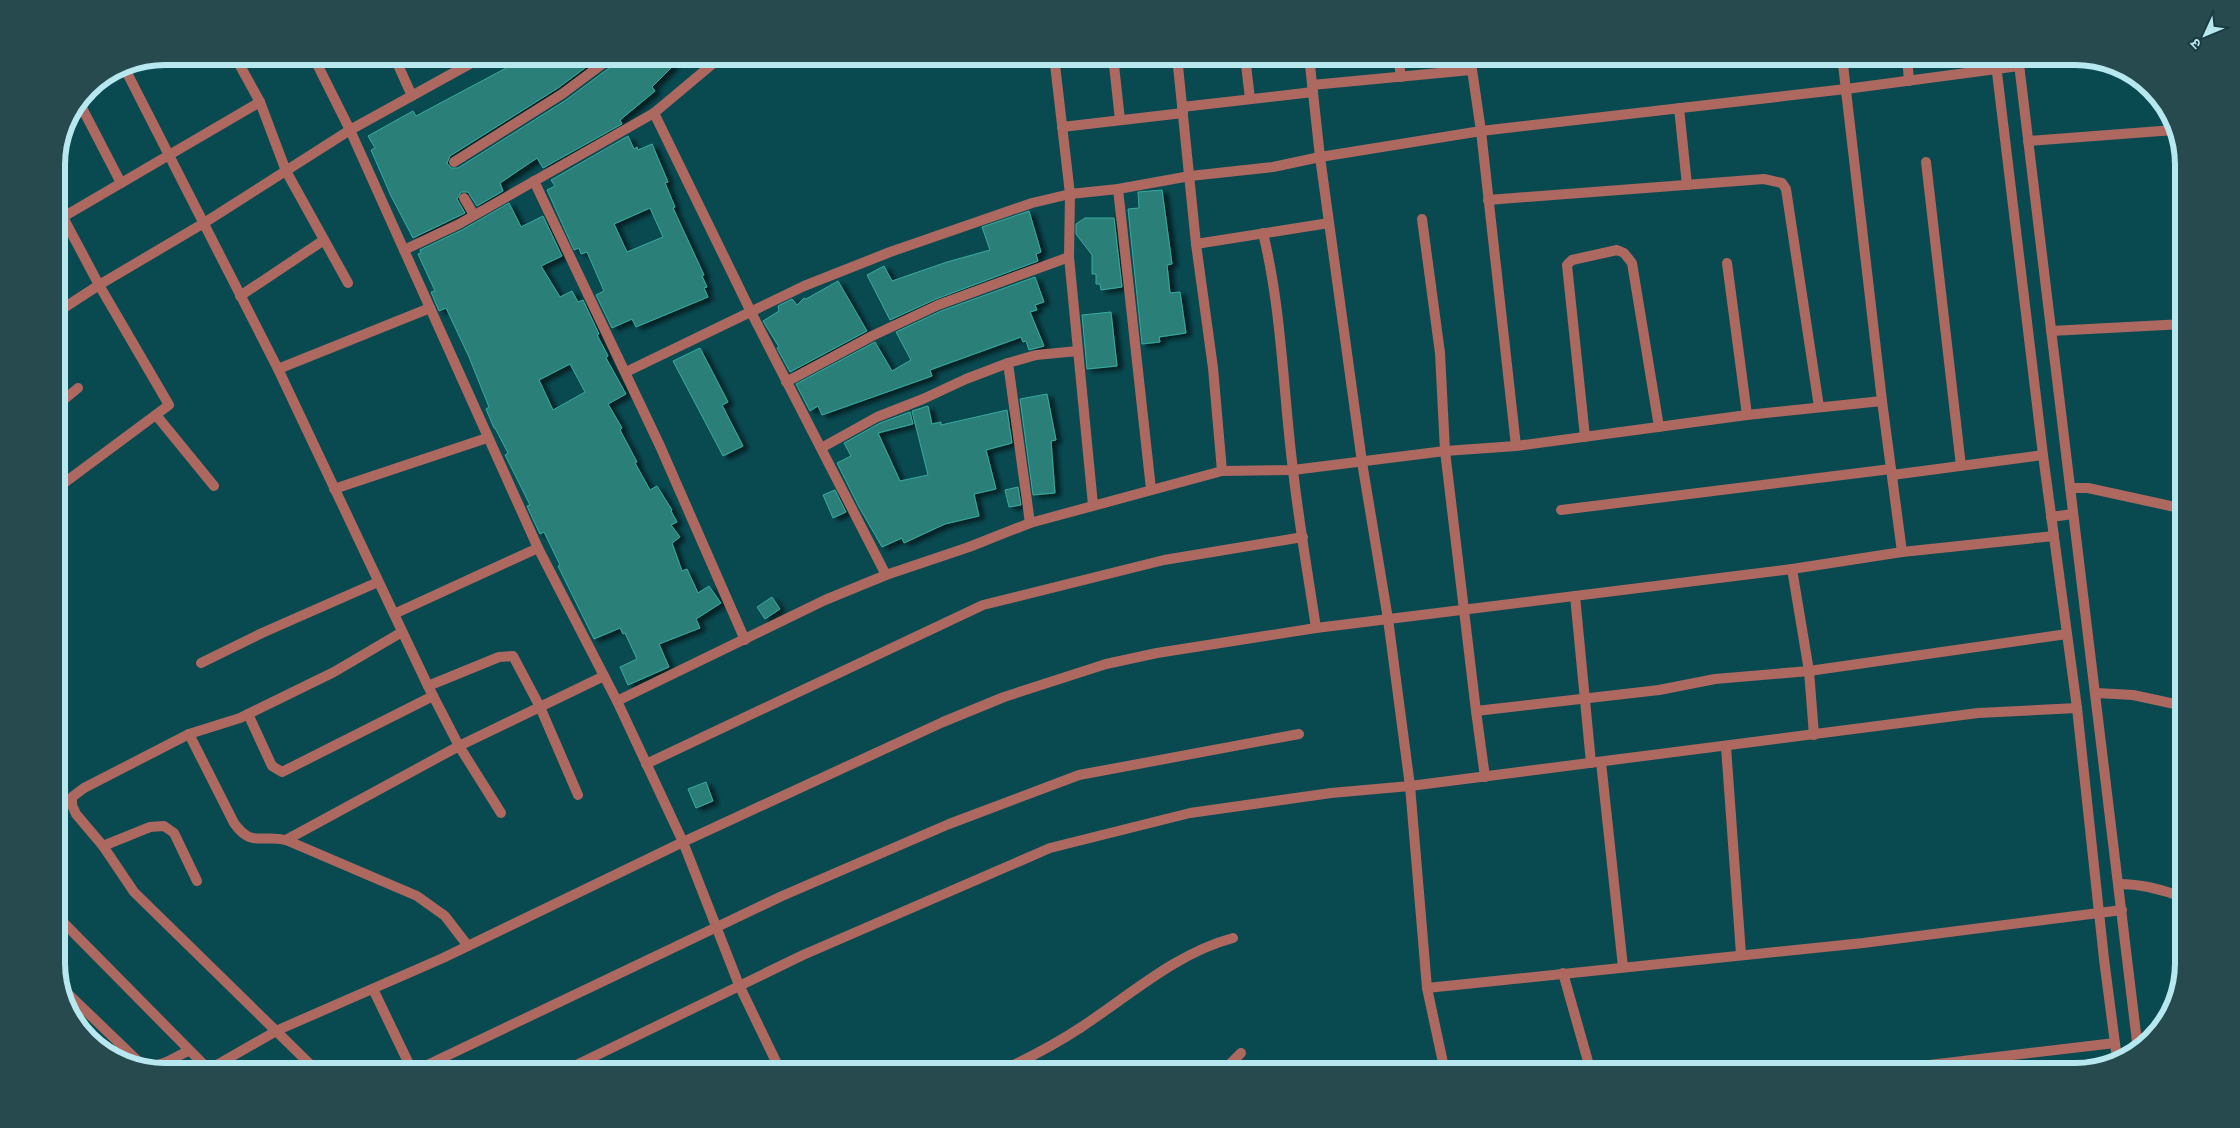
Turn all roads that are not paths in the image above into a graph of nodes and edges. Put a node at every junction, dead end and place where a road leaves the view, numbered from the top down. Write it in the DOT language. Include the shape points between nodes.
graph roads {
  1 [pos="240,65"];
  2 [pos="318,65"];
  3 [pos="398,65"];
  4 [pos="468,65"];
  5 [pos="601,65"];
  6 [pos="711,65"];
  7 [pos="1055,65"];
  8 [pos="1114,65"];
  9 [pos="1178,65"];
  10 [pos="1246,65"];
  11 [pos="1310,65"];
  12 [pos="1399,65"];
  13 [pos="1471,65"];
  14 [pos="1843,65"];
  15 [pos="1908,65"];
  16 [pos="1997,65"];
  17 [pos="2009,65"];
  18 [pos="2019,65"];
  19 [pos="1472,70"];
  20 [pos="1997,70"];
  21 [pos="127,73"];
  22 [pos="1401,78"];
  23 [pos="1909,81"];
  24 [pos="1313,89"];
  25 [pos="1846,89"];
  26 [pos="412,96"];
  27 [pos="1250,99"];
  28 [pos="260,102"];
  29 [pos="1679,108"];
  30 [pos="82,110"];
  31 [pos="1183,110"];
  32 [pos="654,113"];
  33 [pos="1120,120"];
  34 [pos="1062,127"];
  35 [pos="350,130"];
  36 [pos="2169,130"];
  37 [pos="1480,132"];
  38 [pos="2028,141"];
  39 [pos="169,156"];
  40 [pos="1320,157"];
  41 [pos="454,162"];
  42 [pos="1926,162"];
  43 [pos="286,171"];
  44 [pos="1190,176"];
  45 [pos="534,181"];
  46 [pos="121,184"];
  47 [pos="1687,185"];
  48 [pos="1118,189"];
  49 [pos="1070,194"];
  50 [pos="464,198"];
  51 [pos="1488,200"];
  52 [pos="474,215"];
  53 [pos="65,216"];
  54 [pos="1422,219"];
  55 [pos="65,221"];
  56 [pos="204,223"];
  57 [pos="1329,223"];
  58 [pos="1263,234"];
  59 [pos="324,240"];
  60 [pos="1196,244"];
  61 [pos="404,250"];
  62 [pos="1069,257"];
  63 [pos="1727,263"];
  64 [pos="348,283"];
  65 [pos="99,285"];
  66 [pos="240,296"];
  67 [pos="65,307"];
  68 [pos="430,308"];
  69 [pos="751,312"];
  70 [pos="2175,324"];
  71 [pos="2050,331"];
  72 [pos="1078,351"];
  73 [pos="1008,363"];
  74 [pos="278,370"];
  75 [pos="626,372"];
  76 [pos="786,382"];
  77 [pos="78,388"];
  78 [pos="65,399"];
  79 [pos="1882,401"];
  80 [pos="1819,407"];
  81 [pos="1746,414"];
  82 [pos="156,415"];
  83 [pos="1660,427"];
  84 [pos="1585,437"];
  85 [pos="487,438"];
  86 [pos="1516,446"];
  87 [pos="823,448"];
  88 [pos="1445,451"];
  89 [pos="2043,455"];
  90 [pos="1362,462"];
  91 [pos="1961,466"];
  92 [pos="1293,470"];
  93 [pos="1222,471"];
  94 [pos="1892,472"];
  95 [pos="65,482"];
  96 [pos="214,486"];
  97 [pos="2070,488"];
  98 [pos="334,489"];
  99 [pos="1151,489"];
  100 [pos="1093,506"];
  101 [pos="2175,507"];
  102 [pos="1561,510"];
  103 [pos="2074,514"];
  104 [pos="2051,517"];
  105 [pos="1030,523"];
  106 [pos="2054,536"];
  107 [pos="1303,537"];
  108 [pos="538,548"];
  109 [pos="1902,552"];
  110 [pos="1792,569"];
  111 [pos="886,575"];
  112 [pos="378,582"];
  113 [pos="1575,596"];
  114 [pos="1463,610"];
  115 [pos="394,614"];
  116 [pos="1388,619"];
  117 [pos="1316,628"];
  118 [pos="402,632"];
  119 [pos="2067,634"];
  120 [pos="745,640"];
  121 [pos="201,663"];
  122 [pos="1809,671"];
  123 [pos="604,676"];
  124 [pos="428,686"];
  125 [pos="2096,693"];
  126 [pos="433,696"];
  127 [pos="1585,699"];
  128 [pos="617,701"];
  129 [pos="2175,704"];
  130 [pos="540,707"];
  131 [pos="2078,708"];
  132 [pos="1476,711"];
  133 [pos="248,714"];
  134 [pos="189,734"];
  135 [pos="1299,734"];
  136 [pos="1814,735"];
  137 [pos="459,746"];
  138 [pos="1726,747"];
  139 [pos="1596,763"];
  140 [pos="646,764"];
  141 [pos="1485,777"];
  142 [pos="1410,786"];
  143 [pos="578,795"];
  144 [pos="501,813"];
  145 [pos="286,840"];
  146 [pos="684,842"];
  147 [pos="103,846"];
  148 [pos="197,881"];
  149 [pos="2119,884"];
  150 [pos="2175,894"];
  151 [pos="2122,910"];
  152 [pos="2099,913"];
  153 [pos="65,925"];
  154 [pos="716,927"];
  155 [pos="1233,938"];
  156 [pos="468,946"];
  157 [pos="1741,954"];
  158 [pos="1623,967"];
  159 [pos="1563,973"];
  160 [pos="739,985"];
  161 [pos="1427,988"];
  162 [pos="372,989"];
  163 [pos="71,996"];
  164 [pos="278,1030"];
  165 [pos="2137,1041"];
  166 [pos="2115,1043"];
  167 [pos="188,1051"];
  168 [pos="1241,1053"];
  169 [pos="2116,1054"];
  170 [pos="135,1059"];
  171 [pos="163,1063"];
  172 [pos="201,1063"];
  173 [pos="222,1063"];
  174 [pos="309,1063"];
  175 [pos="409,1063"];
  176 [pos="432,1063"];
  177 [pos="580,1063"];
  178 [pos="777,1063"];
  179 [pos="1019,1063"];
  180 [pos="1231,1063"];
  181 [pos="1443,1063"];
  182 [pos="1588,1063"];
  183 [pos="1946,1063"];
  1 -- 28 [label="street"];
  2 -- 35 [label="street"];
  3 -- 26 [label="street"];
  4 -- 26 [label="street"];
  5 -- 41 [label="street" via="562,94"];
  6 -- 32 [label="street"];
  7 -- 34 [label="street"];
  8 -- 33 [label="street"];
  9 -- 31 [label="street"];
  10 -- 27 [label="street"];
  11 -- 24 [label="street"];
  12 -- 22 [label="street"];
  13 -- 19 [label="street"];
  14 -- 25 [label="street"];
  15 -- 23 [label="street"];
  16 -- 20 [label="street"];
  17 -- 20 [label="street"];
  18 -- 38 [label="street"];
  19 -- 22 [label="street"];
  19 -- 37 [label="street"];
  20 -- 23 [label="street"];
  20 -- 89 [label="street"];
  21 -- 39 [label="street"];
  22 -- 24 [label="street"];
  23 -- 25 [label="street"];
  24 -- 27 [label="street"];
  24 -- 40 [label="street"];
  25 -- 29 [label="street"];
  25 -- 79 [label="street"];
  26 -- 35 [label="street"];
  27 -- 31 [label="street"];
  28 -- 39 [label="street"];
  28 -- 43 [label="street"];
  29 -- 37 [label="street"];
  29 -- 47 [label="street"];
  30 -- 46 [label="street"];
  31 -- 33 [label="street"];
  31 -- 44 [label="street"];
  32 -- 45 [label="street"];
  32 -- 69 [label="street"];
  33 -- 34 [label="street"];
  34 -- 49 [label="street"];
  35 -- 43 [label="street"];
  35 -- 61 [label="street"];
  36 -- 38 [label="street"];
  37 -- 40 [label="street"];
  37 -- 51 [label="street"];
  38 -- 71 [label="street"];
  39 -- 46 [label="street"];
  39 -- 56 [label="street"];
  40 -- 44 [label="street" via="1273,167"];
  40 -- 57 [label="street"];
  42 -- 91 [label="street"];
  43 -- 56 [label="street"];
  43 -- 59 [label="street"];
  44 -- 48 [label="street"];
  44 -- 60 [label="street"];
  45 -- 52 [label="street"];
  45 -- 75 [label="street"];
  46 -- 53 [label="street"];
  47 -- 51 [label="street"];
  47 -- 80 [label="street" via="1764,179 1782,183 1786,189"];
  48 -- 49 [label="street"];
  48 -- 99 [label="street"];
  49 -- 62 [label="street"];
  49 -- 69 [label="street" via="1032,203 890,252 804,286"];
  50 -- 52 [label="street"];
  51 -- 86 [label="street"];
  52 -- 61 [label="street"];
  54 -- 88 [label="street" via="1440,353"];
  55 -- 65 [label="street"];
  56 -- 65 [label="street"];
  56 -- 66 [label="street"];
  57 -- 58 [label="street"];
  57 -- 90 [label="street"];
  58 -- 60 [label="street"];
  58 -- 92 [label="street" via="1270,261"];
  59 -- 64 [label="street"];
  59 -- 66 [label="street"];
  60 -- 93 [label="street" via="1213,368"];
  61 -- 68 [label="street"];
  62 -- 72 [label="street"];
  62 -- 76 [label="street" via="938,305"];
  63 -- 81 [label="street"];
  65 -- 67 [label="street"];
  65 -- 82 [label="street" via="169,405"];
  66 -- 74 [label="street"];
  68 -- 74 [label="street"];
  68 -- 85 [label="street"];
  69 -- 75 [label="street"];
  69 -- 76 [label="street"];
  70 -- 71 [label="street"];
  71 -- 97 [label="street"];
  72 -- 73 [label="street" via="1036,355"];
  72 -- 100 [label="street"];
  73 -- 87 [label="street" via="877,417"];
  73 -- 105 [label="street"];
  74 -- 98 [label="street"];
  75 -- 120 [label="street"];
  76 -- 87 [label="street"];
  77 -- 78 [label="street"];
  79 -- 80 [label="street"];
  79 -- 94 [label="street"];
  80 -- 81 [label="street"];
  81 -- 83 [label="street"];
  82 -- 95 [label="street"];
  82 -- 96 [label="street"];
  83 -- 84 [label="street"];
  83 -- 84 [label="street" via="1632,263 1617,250 1572,260 1567,265"];
  84 -- 86 [label="street"];
  85 -- 98 [label="street"];
  85 -- 108 [label="street"];
  86 -- 88 [label="street"];
  87 -- 111 [label="street"];
  88 -- 90 [label="street"];
  88 -- 114 [label="street"];
  89 -- 91 [label="street"];
  89 -- 104 [label="street"];
  90 -- 92 [label="street"];
  90 -- 116 [label="street"];
  91 -- 94 [label="street"];
  92 -- 93 [label="street"];
  92 -- 107 [label="street"];
  93 -- 99 [label="street"];
  94 -- 102 [label="street"];
  94 -- 109 [label="street"];
  97 -- 101 [label="street" via="2088,488"];
  97 -- 103 [label="street"];
  98 -- 112 [label="street"];
  99 -- 100 [label="street"];
  100 -- 105 [label="street"];
  103 -- 104 [label="street"];
  103 -- 125 [label="street"];
  104 -- 106 [label="street"];
  105 -- 111 [label="street"];
  106 -- 109 [label="street"];
  106 -- 119 [label="street"];
  107 -- 117 [label="street"];
  107 -- 140 [label="street" via="1164,560 983,605"];
  108 -- 115 [label="street"];
  108 -- 123 [label="street"];
  109 -- 110 [label="street"];
  110 -- 113 [label="street"];
  110 -- 122 [label="street"];
  111 -- 120 [label="street"];
  112 -- 115 [label="street"];
  112 -- 121 [label="street"];
  113 -- 114 [label="street"];
  113 -- 127 [label="street"];
  114 -- 116 [label="street"];
  114 -- 132 [label="street"];
  115 -- 118 [label="street"];
  116 -- 117 [label="street"];
  116 -- 142 [label="street"];
  117 -- 146 [label="street" via="1123,660 1004,696"];
  118 -- 124 [label="street"];
  118 -- 133 [label="street" via="334,672"];
  119 -- 122 [label="street"];
  119 -- 131 [label="street"];
  120 -- 128 [label="street"];
  122 -- 127 [label="street" via="1715,679"];
  122 -- 136 [label="street"];
  123 -- 128 [label="street"];
  123 -- 130 [label="street"];
  124 -- 126 [label="street"];
  124 -- 130 [label="street" via="499,657 513,656"];
  125 -- 129 [label="street" via="2133,695"];
  125 -- 149 [label="street"];
  126 -- 133 [label="street" via="282,772 272,766"];
  126 -- 137 [label="street"];
  127 -- 132 [label="street"];
  127 -- 139 [label="street"];
  128 -- 140 [label="street"];
  130 -- 137 [label="street"];
  130 -- 143 [label="street"];
  131 -- 136 [label="street" via="1978,713"];
  131 -- 152 [label="street"];
  132 -- 141 [label="street"];
  133 -- 134 [label="street"];
  134 -- 145 [label="street" via="242,834 248,838"];
  134 -- 147 [label="street" via="84,788 72,798 76,814"];
  135 -- 154 [label="street" via="1078,775 948,824"];
  136 -- 138 [label="street"];
  137 -- 144 [label="street"];
  137 -- 145 [label="street"];
  138 -- 139 [label="street"];
  138 -- 157 [label="street"];
  139 -- 141 [label="street"];
  139 -- 158 [label="street"];
  140 -- 146 [label="street"];
  141 -- 142 [label="street"];
  142 -- 160 [label="street" via="1331,793 1190,813 1050,848"];
  142 -- 161 [label="street"];
  145 -- 156 [label="street" via="417,896 445,916"];
  146 -- 154 [label="street"];
  146 -- 156 [label="street"];
  147 -- 148 [label="street" via="150,827 164,826 174,833"];
  147 -- 164 [label="street" via="134,892"];
  149 -- 150 [label="street" via="2140,884"];
  149 -- 151 [label="street"];
  151 -- 152 [label="street"];
  151 -- 165 [label="street"];
  152 -- 157 [label="street" via="1863,943"];
  152 -- 166 [label="street"];
  153 -- 167 [label="street"];
  154 -- 160 [label="street"];
  154 -- 176 [label="street"];
  155 -- 179 [label="street" via="1204,947 1171,966 1079,1029"];
  156 -- 162 [label="street"];
  157 -- 158 [label="street"];
  158 -- 159 [label="street"];
  159 -- 161 [label="street"];
  159 -- 182 [label="street"];
  160 -- 177 [label="street"];
  160 -- 178 [label="street"];
  161 -- 181 [label="street"];
  162 -- 164 [label="street"];
  162 -- 175 [label="street"];
  163 -- 170 [label="street"];
  164 -- 173 [label="street"];
  164 -- 174 [label="street"];
  166 -- 169 [label="street"];
  166 -- 183 [label="street"];
  167 -- 171 [label="street"];
  167 -- 172 [label="street"];
  168 -- 180 [label="street"];
}
